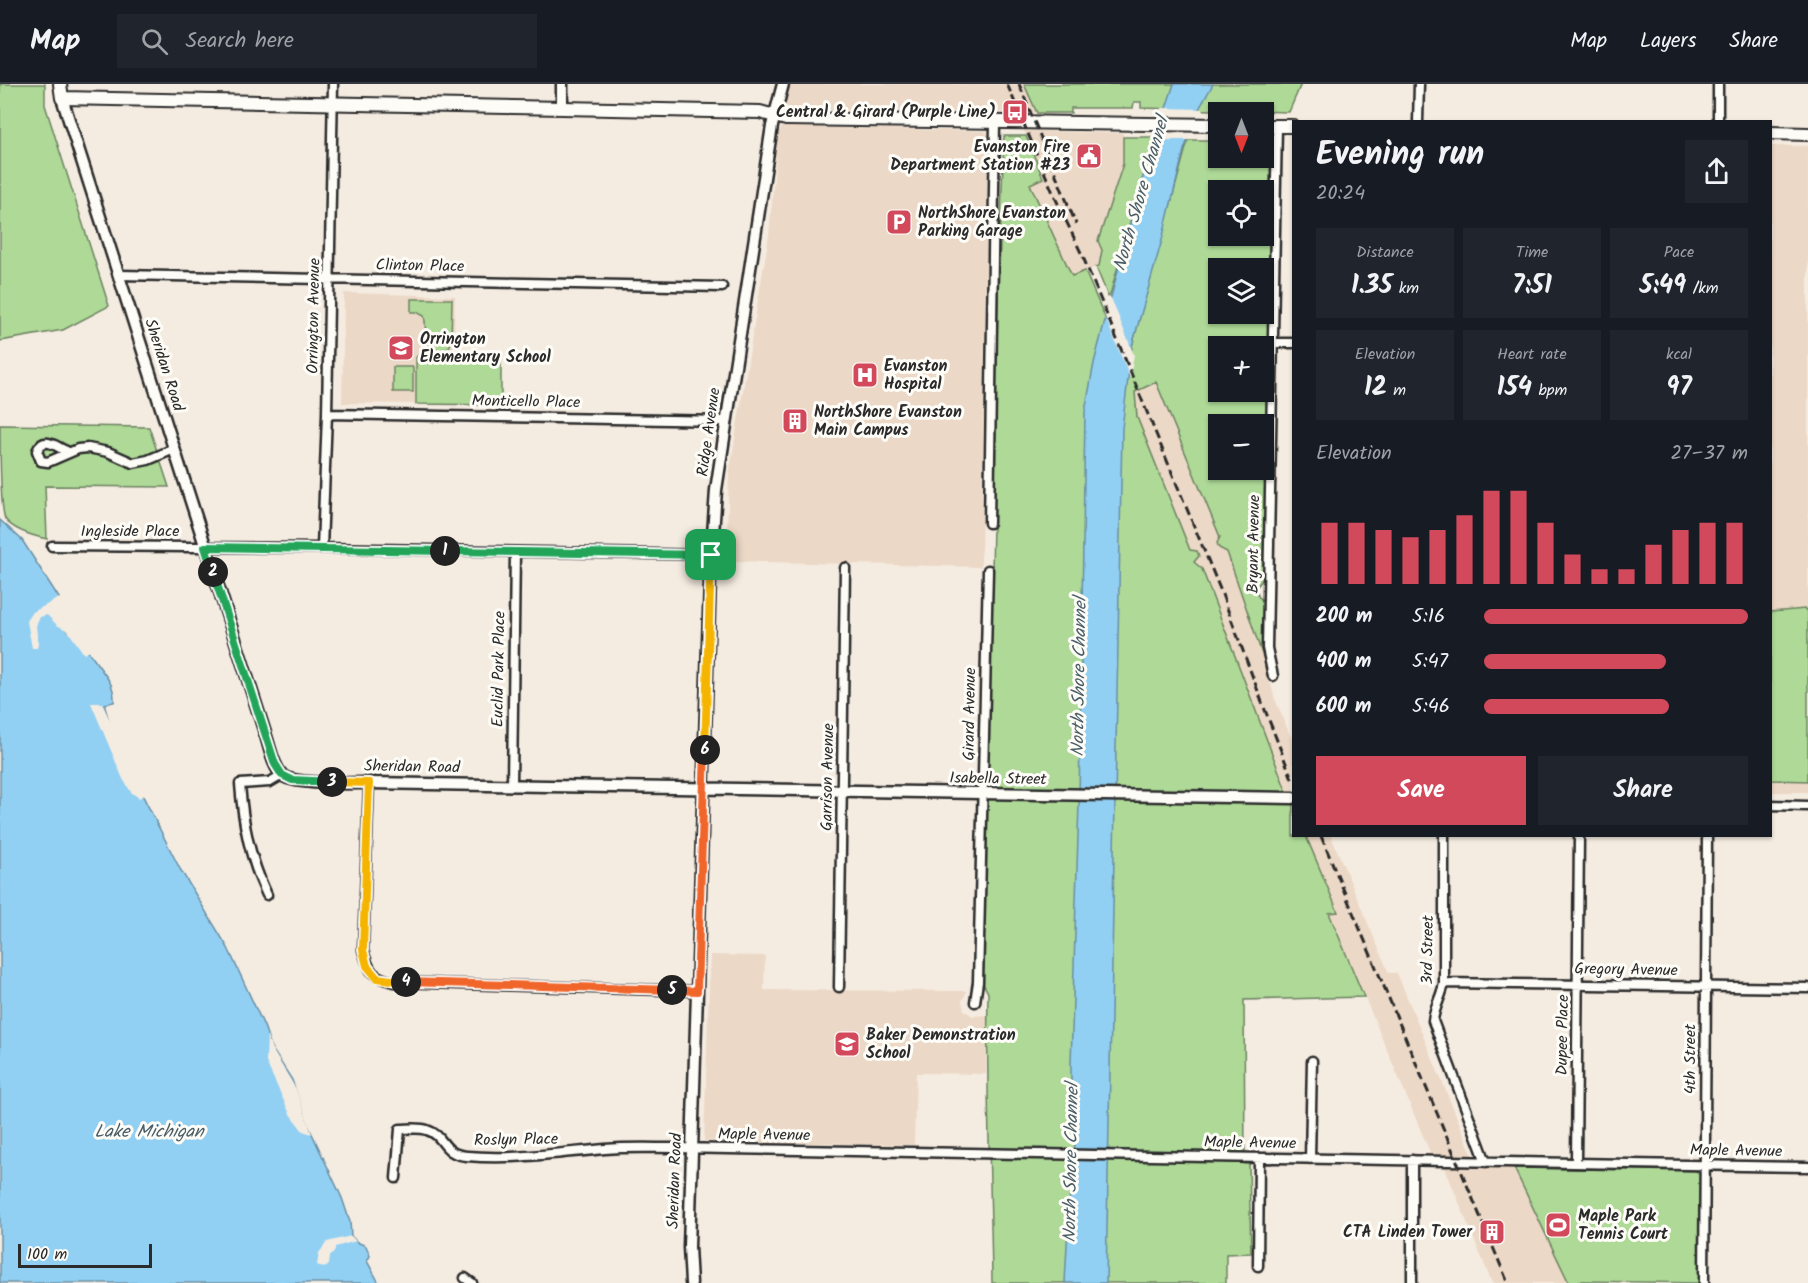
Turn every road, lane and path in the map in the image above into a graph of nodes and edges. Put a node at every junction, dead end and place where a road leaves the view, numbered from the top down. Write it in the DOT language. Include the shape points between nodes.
graph roads {
  1 [pos="60,84"];
  2 [pos="333,84"];
  3 [pos="562,84"];
  4 [pos="783,84"];
  5 [pos="1419,84"];
  6 [pos="1718,84"];
  7 [pos="62,98"];
  8 [pos="333,104"];
  9 [pos="562,108"];
  10 [pos="774,115"];
  11 [pos="1418,120"];
  12 [pos="1718,120"];
  13 [pos="995,122"];
  14 [pos="1208,125"];
  15 [pos="1277,126"];
  16 [pos="1292,126"];
  17 [pos="1772,133"];
  18 [pos="1808,134"];
  19 [pos="118,276"];
  20 [pos="330,278"];
  21 [pos="722,286"];
  22 [pos="1272,336"];
  23 [pos="1274,343"];
  24 [pos="1292,343"];
  25 [pos="1271,402"];
  26 [pos="327,414"];
  27 [pos="725,421"];
  28 [pos="174,449"];
  29 [pos="69,452"];
  30 [pos="988,523"];
  31 [pos="52,546"];
  32 [pos="205,547"];
  33 [pos="322,548"];
  34 [pos="515,552"];
  35 [pos="711,555"];
  36 [pos="845,568"];
  37 [pos="988,570"];
  38 [pos="1273,676"];
  39 [pos="282,775"];
  40 [pos="369,783"];
  41 [pos="513,785"];
  42 [pos="703,789"];
  43 [pos="843,792"];
  44 [pos="983,794"];
  45 [pos="1292,798"];
  46 [pos="1772,805"];
  47 [pos="1808,806"];
  48 [pos="1444,837"];
  49 [pos="1579,837"];
  50 [pos="1707,837"];
  51 [pos="267,895"];
  52 [pos="1444,983"];
  53 [pos="1578,984"];
  54 [pos="1706,986"];
  55 [pos="839,987"];
  56 [pos="1808,988"];
  57 [pos="697,991"];
  58 [pos="975,1002"];
  59 [pos="1312,1061"];
  60 [pos="692,1149"];
  61 [pos="1258,1158"];
  62 [pos="1310,1159"];
  63 [pos="1412,1160"];
  64 [pos="1486,1161"];
  65 [pos="1576,1163"];
  66 [pos="1705,1165"];
  67 [pos="1808,1167"];
  68 [pos="396,1178"];
  69 [pos="1258,1266"];
  70 [pos="691,1283"];
  71 [pos="1412,1283"];
  72 [pos="1704,1283"];
  1 -- 7 [label="main road, Sheridan Road"];
  2 -- 8 [label="street, Orrington Avenue"];
  3 -- 9 [label="street"];
  4 -- 10 [label="street, Ridge Avenue"];
  5 -- 11 [label="street"];
  6 -- 12 [label="street"];
  7 -- 8 [label="main road"];
  7 -- 19 [label="street, Sheridan Road"];
  8 -- 9 [label="main road"];
  8 -- 20 [label="street, Orrington Avenue"];
  9 -- 10 [label="main road"];
  10 -- 13 [label="main road" via="786,119"];
  10 -- 27 [label="street, Ridge Avenue"];
  13 -- 14 [label="main road"];
  13 -- 30 [label="street"];
  15 -- 16 [label="main road"];
  15 -- 22 [label="street, Bryant Avenue"];
  17 -- 18 [label="main road"];
  19 -- 20 [label="street, Clinton Place"];
  19 -- 28 [label="street, Sheridan Road"];
  20 -- 21 [label="street, Clinton Place"];
  20 -- 26 [label="street, Orrington Avenue"];
  23 -- 24 [label="street"];
  25 -- 38 [label="street, Bryant Avenue" via="1267,648"];
  26 -- 27 [label="street, Monticello Place"];
  26 -- 33 [label="street, Orrington Avenue"];
  27 -- 35 [label="street, Ridge Avenue"];
  28 -- 29 [label="street" via="133,463 99,450"];
  28 -- 32 [label="street, Sheridan Road"];
  31 -- 32 [label="street, Ingleside Place"];
  32 -- 33 [label="street, Ingleside Place"];
  32 -- 39 [label="street, Sheridan Road" via="275,764"];
  33 -- 34 [label="street, Ingleside Place"];
  34 -- 35 [label="street, Ingleside Place"];
  34 -- 41 [label="street, Euclid Park Place"];
  35 -- 42 [label="street, Ridge Avenue"];
  36 -- 43 [label="street, Garrison Avenue"];
  37 -- 44 [label="street, Girard Avenue"];
  39 -- 40 [label="street, Sheridan Road" via="292,780"];
  39 -- 51 [label="street" via="270,782 240,784 247,841"];
  40 -- 41 [label="street, Sheridan Road"];
  40 -- 57 [label="street" via="363,950 367,966 377,978 394,982"];
  41 -- 42 [label="street, Sheridan Road"];
  42 -- 43 [label="street, Isabella Street"];
  42 -- 57 [label="street, Sheridan Road"];
  43 -- 44 [label="street, Isabella Street"];
  43 -- 55 [label="street, Garrison Avenue"];
  44 -- 45 [label="street, Isabella Street"];
  44 -- 58 [label="street, Girard Avenue"];
  46 -- 47 [label="street"];
  48 -- 52 [label="street, 3rd Street"];
  49 -- 53 [label="street, Dupee Place"];
  50 -- 54 [label="street, 4th Street"];
  52 -- 53 [label="street, Gregory Avenue"];
  52 -- 64 [label="street, 3rd Street" via="1434,1011 1435,1030"];
  53 -- 54 [label="street, Gregory Avenue"];
  53 -- 65 [label="street, Dupee Place"];
  54 -- 56 [label="street, Gregory Avenue"];
  54 -- 66 [label="street, 4th Street"];
  57 -- 60 [label="street, Sheridan Road"];
  59 -- 62 [label="street"];
  60 -- 61 [label="street, Maple Avenue"];
  60 -- 68 [label="street, Roslyn Place" via="622,1148 469,1156 450,1151 429,1130 400,1129"];
  60 -- 70 [label="street, Sheridan Road"];
  61 -- 62 [label="street, Maple Avenue"];
  61 -- 69 [label="street"];
  62 -- 63 [label="street, Maple Avenue"];
  63 -- 64 [label="street, Maple Avenue"];
  63 -- 71 [label="street"];
  64 -- 65 [label="street, Maple Avenue"];
  65 -- 66 [label="street, Maple Avenue"];
  66 -- 67 [label="street, Maple Avenue"];
  66 -- 72 [label="street, 4th Street"];
}
